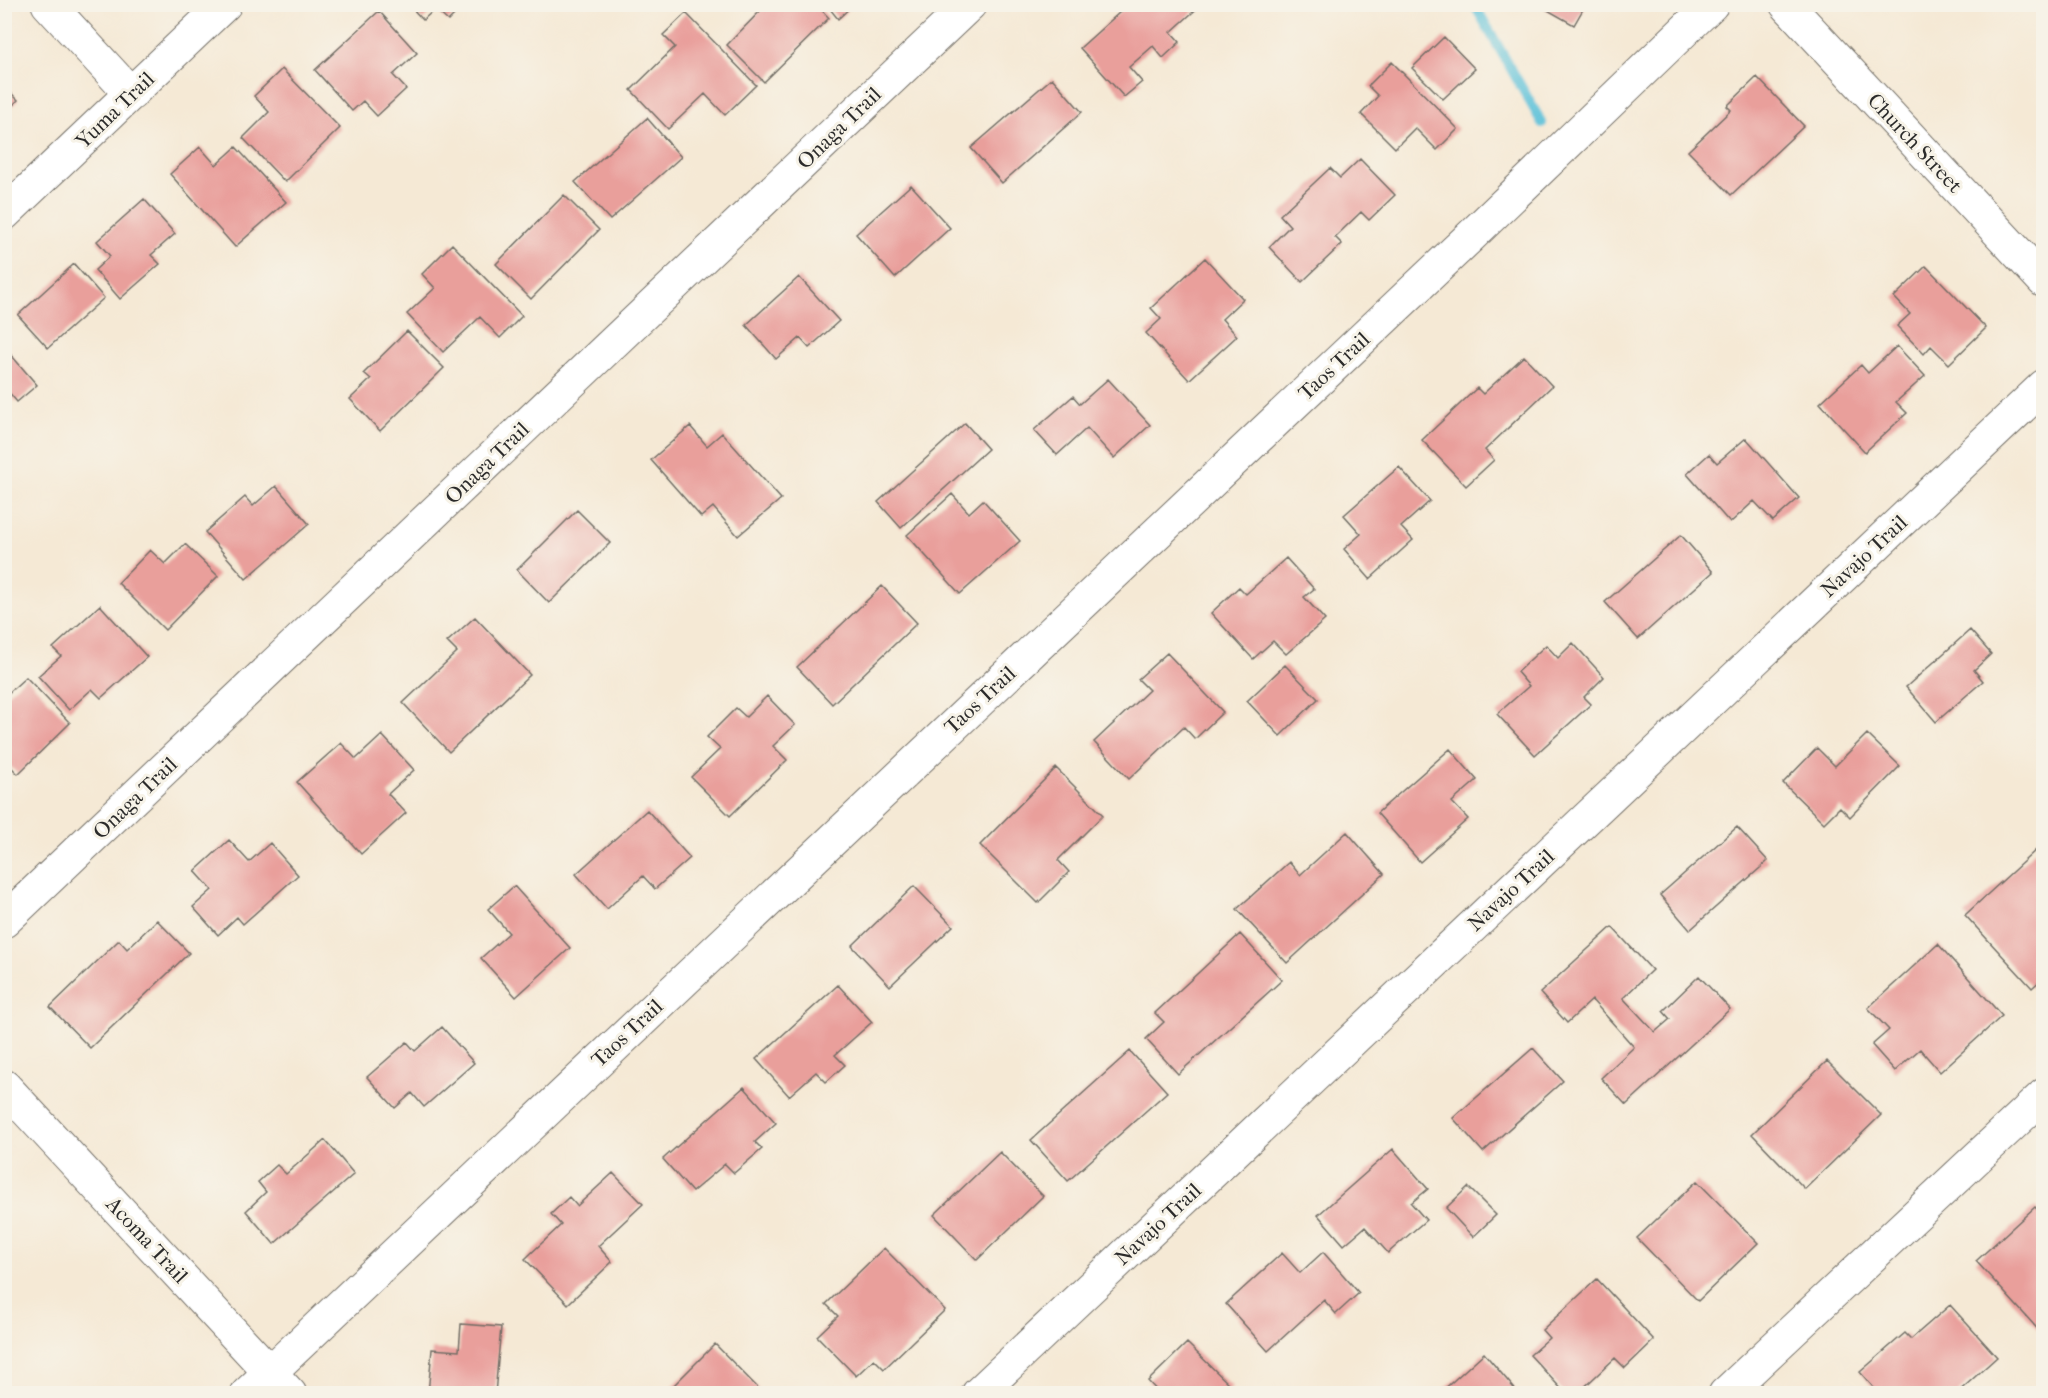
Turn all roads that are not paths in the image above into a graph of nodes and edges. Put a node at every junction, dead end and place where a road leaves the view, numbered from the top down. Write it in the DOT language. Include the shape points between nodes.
graph roads {
  1 [pos="48,4"];
  2 [pos="225,4"];
  3 [pos="970,4"];
  4 [pos="1712,4"];
  5 [pos="1786,4"];
  6 [pos="131,94"];
  7 [pos="4,214"];
  8 [pos="2043,281"];
  9 [pos="2043,386"];
  10 [pos="4,921"];
  11 [pos="4,1086"];
  12 [pos="2043,1095"];
  13 [pos="269,1386"];
  14 [pos="978,1394"];
  15 [pos="1725,1394"];
  1 -- 6 [label="street"];
  2 -- 6 [label="street, Yuma Trail"];
  3 -- 10 [label="street, Onaga Trail"];
  4 -- 13 [label="street, Taos Trail"];
  5 -- 8 [label="street, Church Street"];
  6 -- 7 [label="street, Yuma Trail"];
  9 -- 14 [label="street, Navajo Trail"];
  11 -- 13 [label="street, Acoma Trail"];
  12 -- 15 [label="street"];
}
